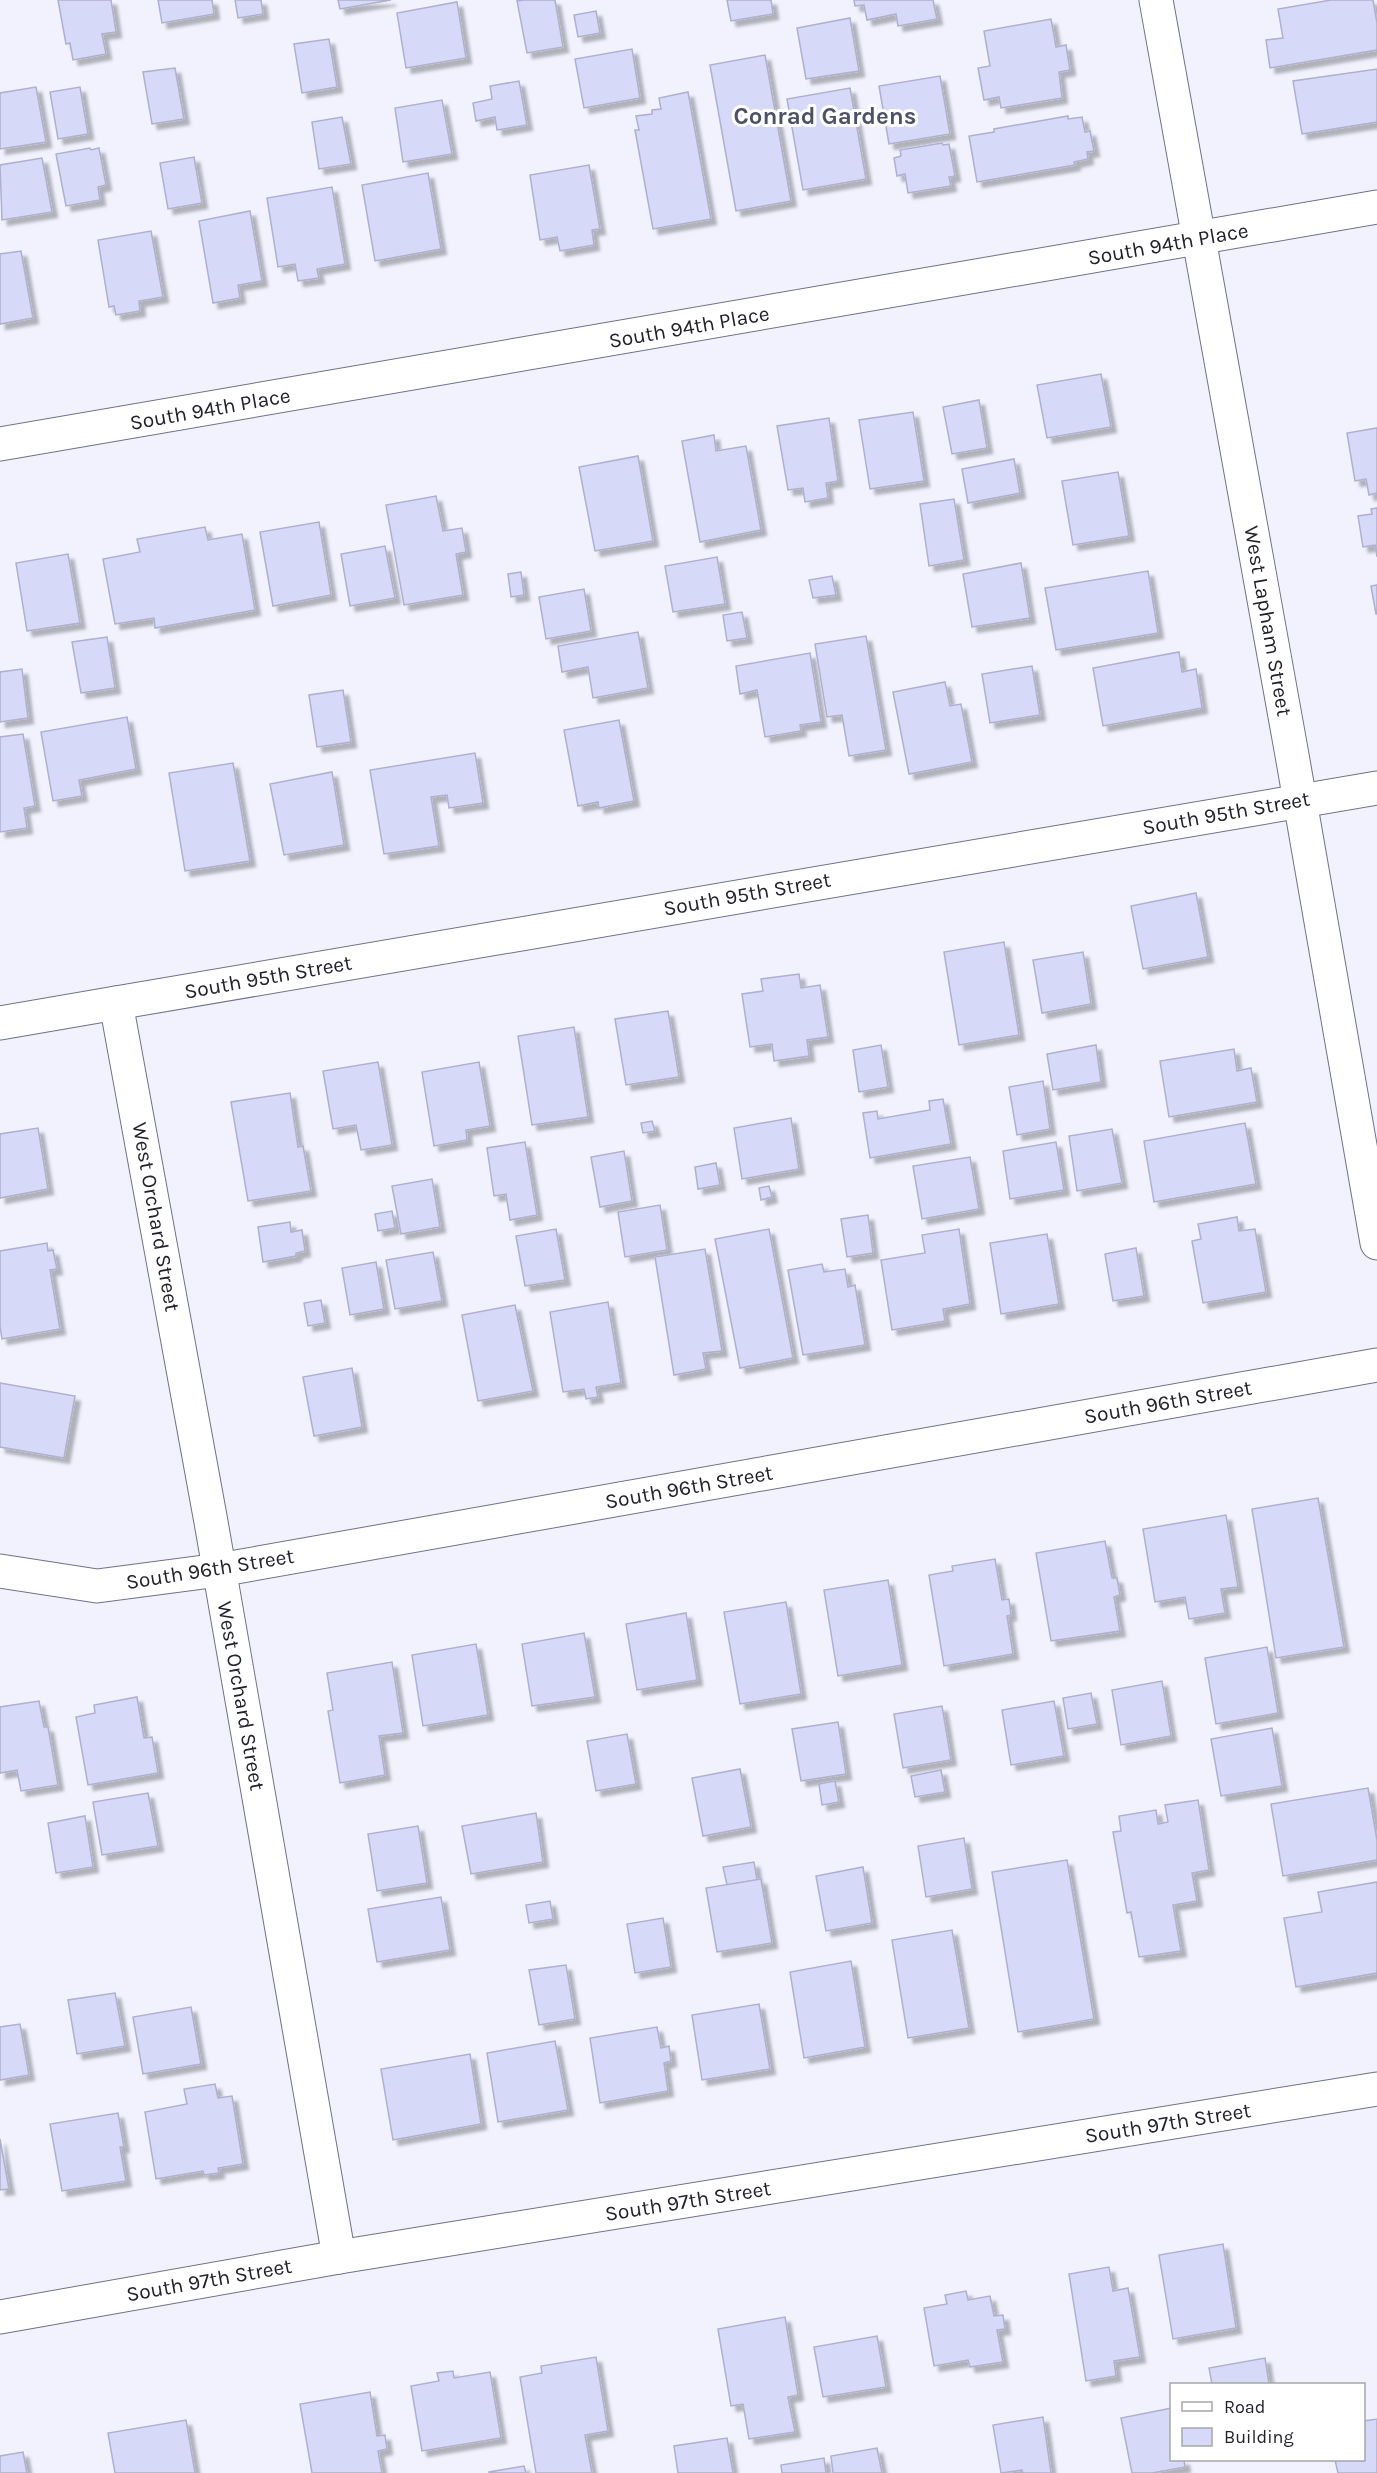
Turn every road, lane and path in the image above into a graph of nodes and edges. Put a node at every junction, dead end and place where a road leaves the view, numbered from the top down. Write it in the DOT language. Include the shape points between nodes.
graph roads {
  1 [pos="1156,0"];
  2 [pos="1377,207"];
  3 [pos="1200,238"];
  4 [pos="0,444"];
  5 [pos="1377,788"];
  6 [pos="1300,800"];
  7 [pos="117,1002"];
  8 [pos="0,1023"];
  9 [pos="1377,1243"];
  10 [pos="1377,1365"];
  11 [pos="219,1570"];
  12 [pos="0,1571"];
  13 [pos="1377,2089"];
  14 [pos="339,2258"];
  15 [pos="0,2317"];
  1 -- 3 [label="street, West Lapham Street"];
  2 -- 3 [label="street, South 94th Place"];
  3 -- 4 [label="street, South 94th Place"];
  3 -- 6 [label="street, West Lapham Street"];
  5 -- 6 [label="street, South 95th Street"];
  6 -- 7 [label="street, South 95th Street"];
  6 -- 9 [label="street, West Lapham Street"];
  7 -- 8 [label="street"];
  7 -- 11 [label="street, West Orchard Street"];
  10 -- 11 [label="street, South 96th Street"];
  11 -- 12 [label="street, South 96th Street" via="97,1586"];
  11 -- 14 [label="street, West Orchard Street"];
  13 -- 14 [label="street, South 97th Street"];
  14 -- 15 [label="street, South 97th Street"];
}
